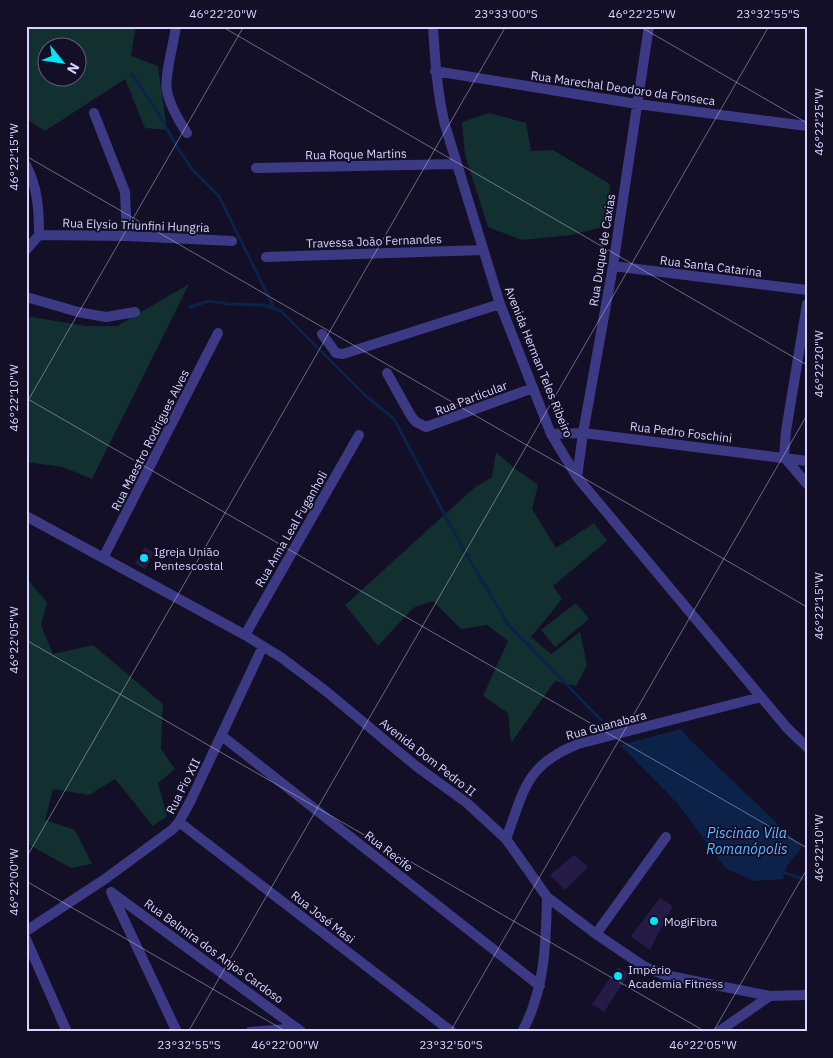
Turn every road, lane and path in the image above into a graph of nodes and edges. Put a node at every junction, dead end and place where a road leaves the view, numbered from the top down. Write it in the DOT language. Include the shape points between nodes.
graph roads {
  1 [pos="176,26"];
  2 [pos="433,26"];
  3 [pos="649,26"];
  4 [pos="435,71"];
  5 [pos="637,104"];
  6 [pos="94,114"];
  7 [pos="807,126"];
  8 [pos="187,133"];
  9 [pos="457,164"];
  10 [pos="26,165"];
  11 [pos="256,168"];
  12 [pos="39,235"];
  13 [pos="127,236"];
  14 [pos="232,241"];
  15 [pos="26,250"];
  16 [pos="483,250"];
  17 [pos="266,257"];
  18 [pos="613,266"];
  19 [pos="807,290"];
  20 [pos="26,298"];
  21 [pos="500,304"];
  22 [pos="807,304"];
  23 [pos="135,312"];
  24 [pos="218,333"];
  25 [pos="322,334"];
  26 [pos="387,373"];
  27 [pos="533,388"];
  28 [pos="583,433"];
  29 [pos="551,434"];
  30 [pos="359,435"];
  31 [pos="784,457"];
  32 [pos="807,461"];
  33 [pos="577,477"];
  34 [pos="807,484"];
  35 [pos="26,516"];
  36 [pos="103,558"];
  37 [pos="245,635"];
  38 [pos="263,646"];
  39 [pos="761,697"];
  40 [pos="222,736"];
  41 [pos="807,747"];
  42 [pos="179,822"];
  43 [pos="666,837"];
  44 [pos="506,839"];
  45 [pos="105,879"];
  46 [pos="111,892"];
  47 [pos="547,897"];
  48 [pos="26,931"];
  49 [pos="596,934"];
  50 [pos="26,940"];
  51 [pos="540,986"];
  52 [pos="807,995"];
  53 [pos="770,996"];
  54 [pos="300,1030"];
  55 [pos="67,1032"];
  56 [pos="177,1032"];
  57 [pos="250,1032"];
  58 [pos="452,1032"];
  59 [pos="522,1032"];
  60 [pos="718,1032"];
  1 -- 8 [label="street" via="167,90"];
  2 -- 4 [label="street, Avenida Herman Teles Ribeiro"];
  3 -- 5 [label="street, Rua Duque de Caxias"];
  4 -- 5 [label="street, Rua Marechal Deodoro da Fonseca"];
  4 -- 9 [label="street, Avenida Herman Teles Ribeiro" via="444,125"];
  5 -- 7 [label="street, Rua Marechal Deodoro da Fonseca"];
  5 -- 18 [label="street, Rua Duque de Caxias"];
  6 -- 13 [label="street" via="125,192"];
  9 -- 11 [label="street, Rua Roque Martins"];
  9 -- 16 [label="street, Avenida Herman Teles Ribeiro"];
  10 -- 12 [label="street" via="37,194"];
  12 -- 13 [label="street, Rua Elysio Triunfini Hungria"];
  12 -- 15 [label="street"];
  13 -- 14 [label="street, Rua Elysio Triunfini Hungria"];
  16 -- 17 [label="street, Travessa João Fernandes"];
  16 -- 21 [label="street, Avenida Herman Teles Ribeiro"];
  18 -- 19 [label="street, Rua Santa Catarina"];
  18 -- 28 [label="street, Rua Duque de Caxias"];
  20 -- 23 [label="street" via="106,317"];
  21 -- 25 [label="street" via="343,354 336,353"];
  21 -- 27 [label="street, Avenida Herman Teles Ribeiro"];
  22 -- 31 [label="street"];
  24 -- 36 [label="street, Rua Maestro Rodrigues Alves"];
  26 -- 27 [label="street, Rua Particular" via="411,416 426,427"];
  27 -- 29 [label="street, Avenida Herman Teles Ribeiro"];
  28 -- 29 [label="street, Rua Pedro Foschini"];
  28 -- 31 [label="street, Rua Pedro Foschini"];
  28 -- 33 [label="street, Rua Duque de Caxias"];
  29 -- 33 [label="street, Avenida Herman Teles Ribeiro"];
  30 -- 37 [label="street, Rua Anna Leal Fuganholi"];
  31 -- 32 [label="street, Rua Pedro Foschini"];
  31 -- 34 [label="street"];
  33 -- 39 [label="street, Avenida Herman Teles Ribeiro"];
  35 -- 36 [label="street, Avenida Dom Pedro II"];
  36 -- 37 [label="street, Avenida Dom Pedro II"];
  37 -- 38 [label="street, Avenida Dom Pedro II"];
  38 -- 40 [label="street, Rua Pio XII"];
  38 -- 44 [label="street, Avenida Dom Pedro II" via="327,692 416,766 467,803"];
  39 -- 41 [label="street, Avenida Herman Teles Ribeiro"];
  39 -- 44 [label="street, Rua Guanabara" via="578,744 552,756 540,766 526,786"];
  40 -- 42 [label="street, Rua Pio XII"];
  40 -- 51 [label="street, Rua Recife"];
  42 -- 45 [label="street, Rua Pio XII"];
  42 -- 58 [label="street, Rua José Masi"];
  43 -- 49 [label="street"];
  44 -- 47 [label="street, Avenida Dom Pedro II"];
  45 -- 46 [label="street"];
  45 -- 48 [label="street, Rua Pio XII"];
  46 -- 54 [label="street, Rua Belmira dos Anjos Cardoso"];
  46 -- 56 [label="street"];
  47 -- 49 [label="street, Avenida Dom Pedro II"];
  47 -- 51 [label="street" via="546,946"];
  49 -- 53 [label="street, Avenida Dom Pedro II" via="645,968 666,976"];
  50 -- 55 [label="street"];
  51 -- 59 [label="street"];
  52 -- 53 [label="street, Avenida Dom Pedro II"];
  53 -- 60 [label="street"];
  54 -- 57 [label="street"];
}
